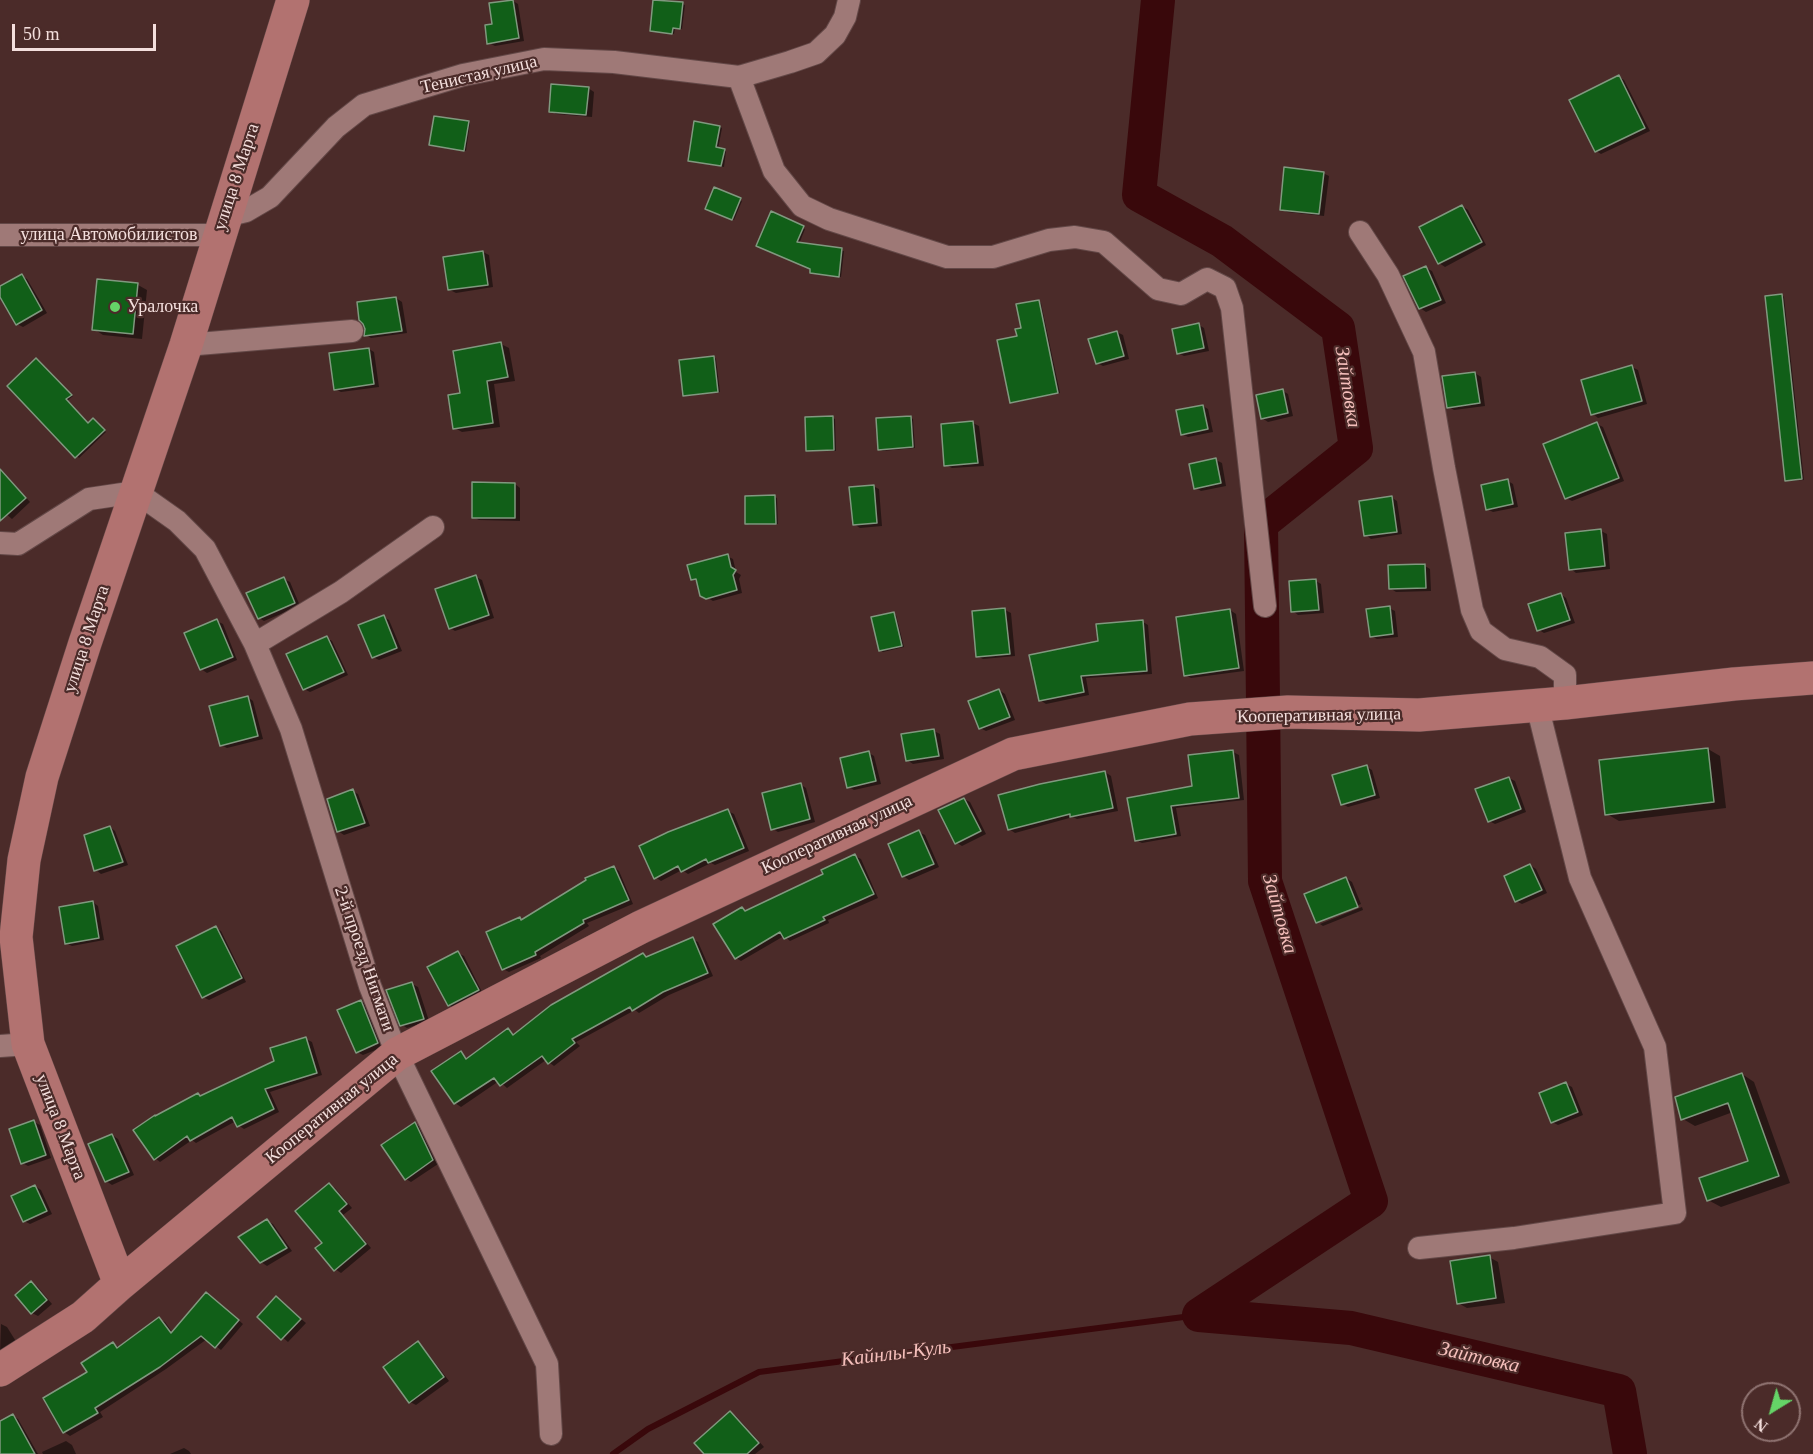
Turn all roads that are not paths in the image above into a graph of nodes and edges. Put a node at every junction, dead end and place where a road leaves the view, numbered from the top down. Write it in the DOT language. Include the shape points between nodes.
graph roads {
  1 [pos="293,0"];
  2 [pos="849,0"];
  3 [pos="739,77"];
  4 [pos="222,225"];
  5 [pos="1360,232"];
  6 [pos="0,235"];
  7 [pos="352,331"];
  8 [pos="186,345"];
  9 [pos="136,492"];
  10 [pos="433,527"];
  11 [pos="0,543"];
  12 [pos="1265,606"];
  13 [pos="255,644"];
  14 [pos="1813,678"];
  15 [pos="1551,704"];
  16 [pos="14,1045"];
  17 [pos="397,1054"];
  18 [pos="1419,1248"];
  19 [pos="120,1284"];
  20 [pos="0,1370"];
  21 [pos="551,1434"];
  1 -- 4 [label="main road, улица 8 Марта"];
  2 -- 3 [label="street, Тенистая улица" via="835,34 816,53"];
  3 -- 4 [label="street, Тенистая улица" via="614,62 544,59 463,75 364,105 336,127 270,197"];
  3 -- 12 [label="street" via="774,171 802,206 829,219 947,257 993,257 1049,240 1075,237 1104,242 1158,289 1181,294 1207,279 1225,288 1232,308"];
  4 -- 6 [label="street, улица Автомобилистов"];
  4 -- 8 [label="main road, улица 8 Марта"];
  5 -- 15 [label="street" via="1388,275 1424,352 1472,610 1481,631 1505,649 1540,657 1565,675"];
  7 -- 8 [label="street"];
  8 -- 9 [label="main road, улица 8 Марта"];
  9 -- 11 [label="street" via="89,499 18,544"];
  9 -- 13 [label="street, 2-й проезд Нигмати" via="177,521 206,549"];
  9 -- 16 [label="main road, улица 8 Марта" via="42,777 24,860 16,937"];
  10 -- 13 [label="street" via="341,592"];
  13 -- 17 [label="street, 2-й проезд Нигмати" via="291,729 370,986"];
  14 -- 15 [label="main road, Кооперативная улица"];
  15 -- 17 [label="main road, Кооперативная улица" via="1419,715 1288,712 1190,719 1013,754 641,927"];
  15 -- 18 [label="street" via="1580,878 1655,1047 1675,1214"];
  16 -- 19 [label="main road, улица 8 Марта"];
  17 -- 19 [label="main road, Кооперативная улица"];
  17 -- 21 [label="street, 2-й проезд Нигмати" via="547,1364"];
  19 -- 20 [label="main road, Кооперативная улица" via="83,1317"];
}
